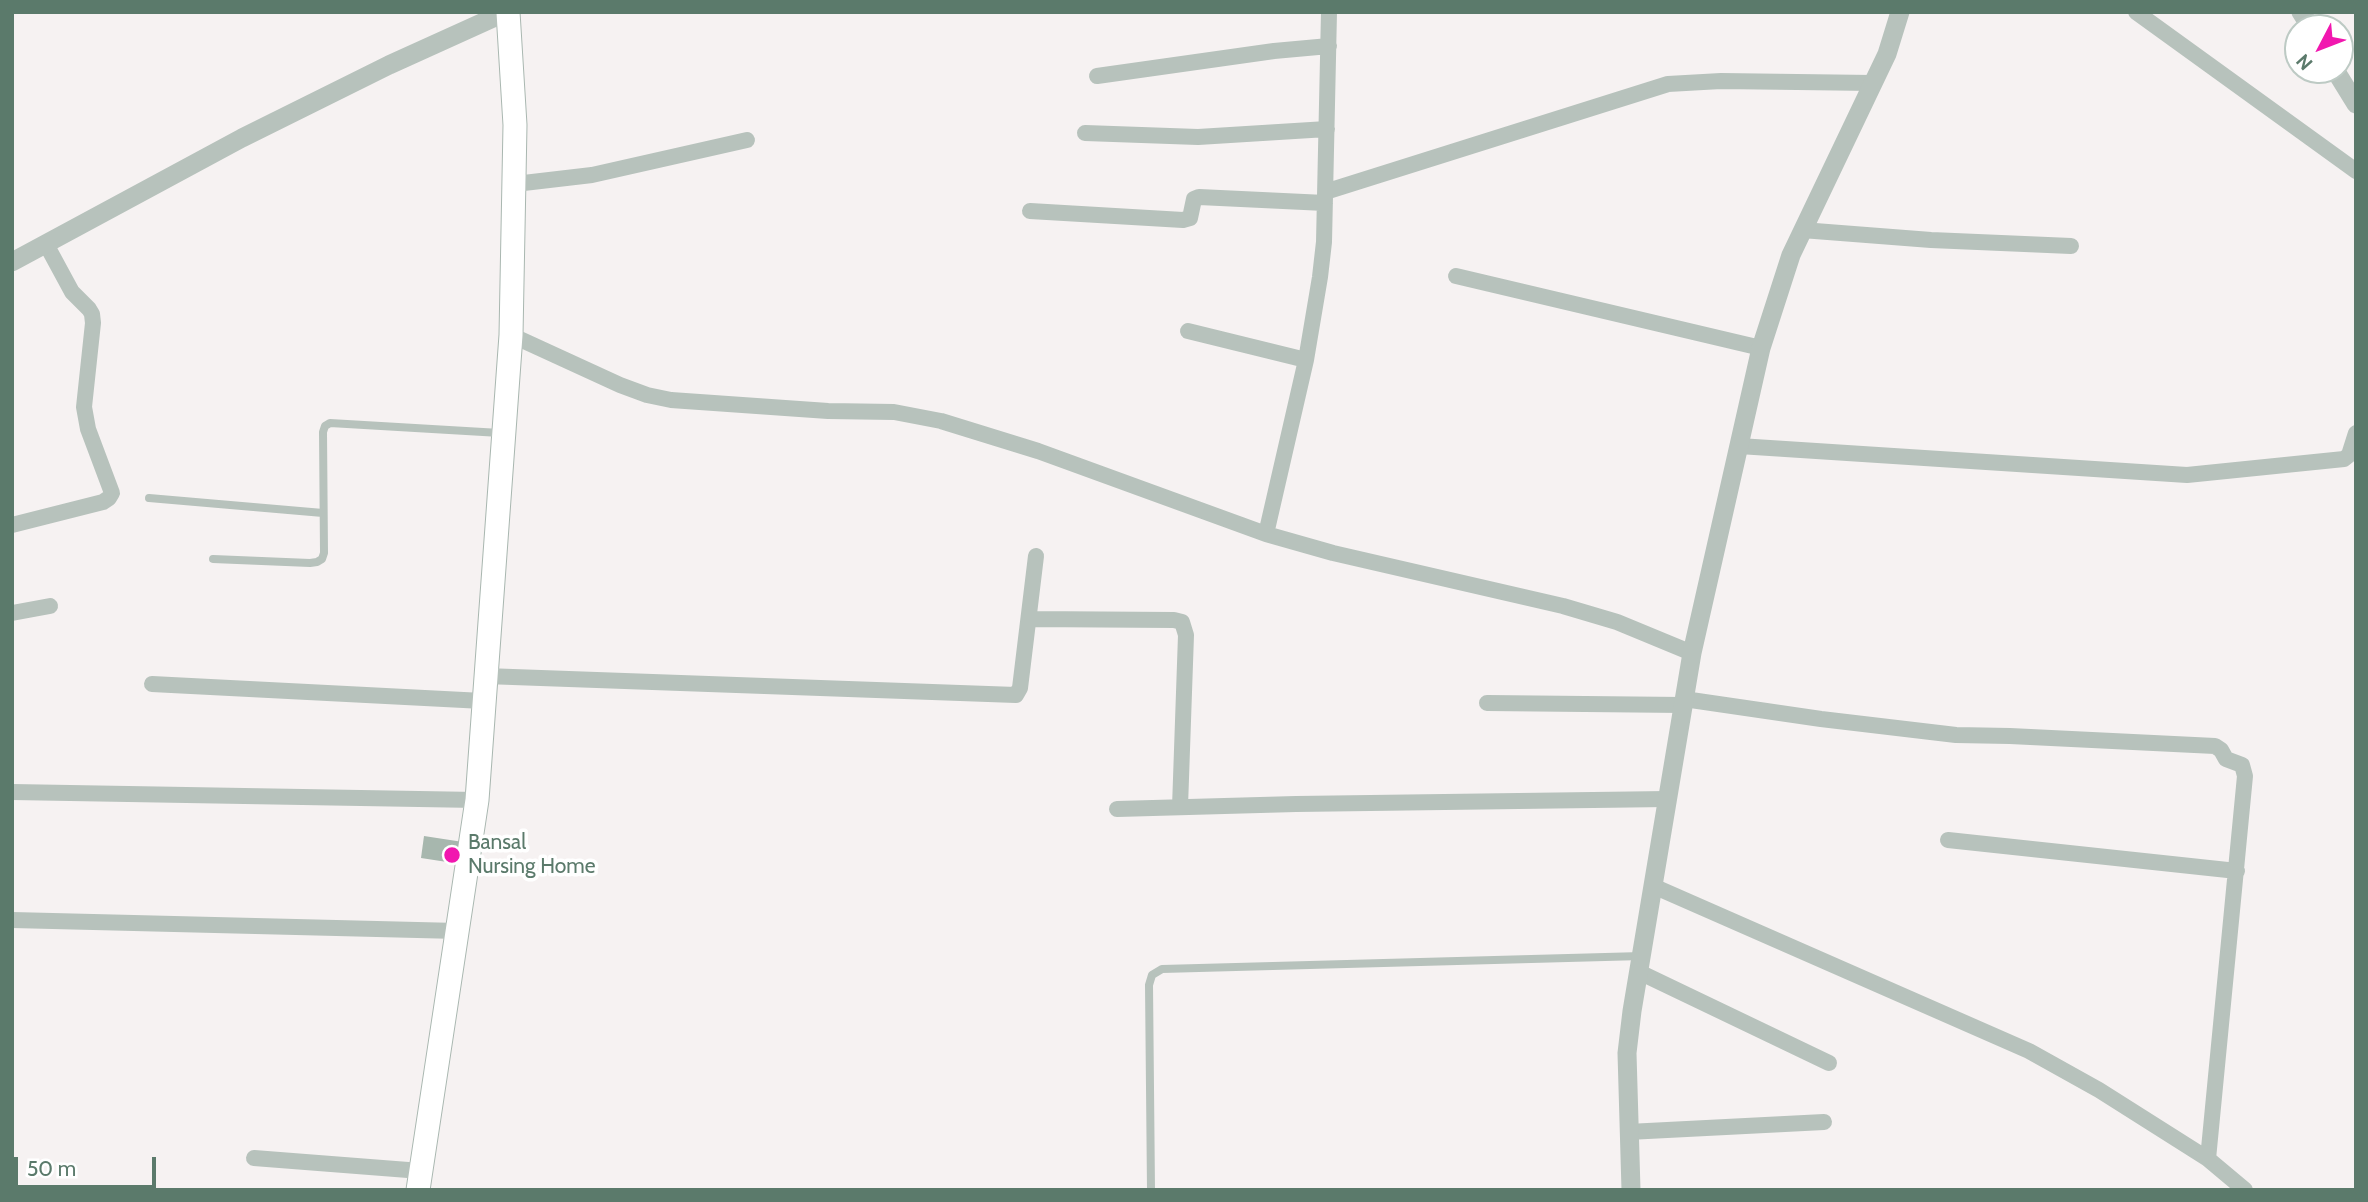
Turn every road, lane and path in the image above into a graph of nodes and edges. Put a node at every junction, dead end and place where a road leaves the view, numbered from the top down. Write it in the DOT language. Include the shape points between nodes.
graph roads {
  1 [pos="507,12"];
  2 [pos="1329,12"];
  3 [pos="1900,12"];
  4 [pos="2136,12"];
  5 [pos="1329,46"];
  6 [pos="1097,76"];
  7 [pos="1873,83"];
  8 [pos="2344,84"];
  9 [pos="2356,104"];
  10 [pos="1327,129"];
  11 [pos="1086,133"];
  12 [pos="747,140"];
  13 [pos="2356,171"];
  14 [pos="515,184"];
  15 [pos="1325,197"];
  16 [pos="1030,211"];
  17 [pos="1802,230"];
  18 [pos="46,244"];
  19 [pos="2071,246"];
  20 [pos="12,262"];
  21 [pos="1456,276"];
  22 [pos="1188,331"];
  23 [pos="511,335"];
  24 [pos="1761,348"];
  25 [pos="1306,360"];
  26 [pos="503,433"];
  27 [pos="2356,433"];
  28 [pos="1739,446"];
  29 [pos="149,498"];
  30 [pos="323,513"];
  31 [pos="12,524"];
  32 [pos="1265,534"];
  33 [pos="1036,556"];
  34 [pos="213,559"];
  35 [pos="50,606"];
  36 [pos="12,613"];
  37 [pos="1029,619"];
  38 [pos="1692,653"];
  39 [pos="485,676"];
  40 [pos="152,684"];
  41 [pos="483,701"];
  42 [pos="1684,702"];
  43 [pos="1487,703"];
  44 [pos="12,792"];
  45 [pos="1667,799"];
  46 [pos="477,800"];
  47 [pos="1180,807"];
  48 [pos="1117,809"];
  49 [pos="1948,840"];
  50 [pos="2236,871"];
  51 [pos="1653,886"];
  52 [pos="12,920"];
  53 [pos="458,931"];
  54 [pos="1640,964"];
  55 [pos="1829,1063"];
  56 [pos="1824,1122"];
  57 [pos="1628,1132"];
  58 [pos="254,1158"];
  59 [pos="2208,1159"];
  60 [pos="420,1180"];
  61 [pos="1152,1190"];
  62 [pos="1631,1190"];
  63 [pos="2245,1190"];
  1 -- 14 [label="main road" via="516,124"];
  1 -- 18 [label="street" via="242,138"];
  2 -- 5 [label="street"];
  3 -- 7 [label="street"];
  4 -- 13 [label="street"];
  5 -- 6 [label="street"];
  5 -- 10 [label="street"];
  7 -- 15 [label="street" via="1668,84"];
  7 -- 17 [label="street"];
  8 -- 9 [label="street"];
  10 -- 11 [label="street" via="1198,138"];
  10 -- 15 [label="street"];
  12 -- 14 [label="street" via="592,175"];
  14 -- 23 [label="main road"];
  15 -- 16 [label="street" via="1196,197 1190,218 1183,220"];
  15 -- 25 [label="street" via="1320,277"];
  17 -- 19 [label="street"];
  17 -- 24 [label="street"];
  18 -- 20 [label="street"];
  18 -- 31 [label="street" via="72,292 92,314 84,407 112,493 103,502"];
  21 -- 24 [label="street"];
  22 -- 25 [label="street"];
  23 -- 26 [label="main road"];
  23 -- 32 [label="street" via="620,385 671,400 894,412 941,421 1038,451"];
  24 -- 28 [label="street"];
  25 -- 32 [label="street"];
  26 -- 30 [label="lane" via="330,423 323,432"];
  26 -- 39 [label="main road"];
  27 -- 28 [label="street" via="2344,459 2187,475"];
  28 -- 38 [label="street"];
  29 -- 30 [label="lane"];
  30 -- 34 [label="lane" via="324,553 317,562"];
  32 -- 38 [label="street" via="1563,606"];
  33 -- 37 [label="street"];
  35 -- 36 [label="street"];
  37 -- 39 [label="street" via="1016,695"];
  37 -- 47 [label="street" via="1182,622 1186,635"];
  38 -- 42 [label="street"];
  39 -- 41 [label="main road"];
  40 -- 41 [label="street"];
  41 -- 46 [label="main road"];
  42 -- 43 [label="street"];
  42 -- 45 [label="street"];
  42 -- 50 [label="street" via="1956,735 2215,746 2245,772"];
  44 -- 46 [label="street"];
  45 -- 47 [label="street"];
  45 -- 51 [label="street"];
  46 -- 53 [label="main road"];
  47 -- 48 [label="street"];
  49 -- 50 [label="street"];
  50 -- 59 [label="street"];
  51 -- 54 [label="street"];
  51 -- 59 [label="street" via="2029,1051"];
  52 -- 53 [label="street"];
  53 -- 60 [label="main road"];
  54 -- 55 [label="street"];
  54 -- 57 [label="street" via="1627,1053"];
  54 -- 61 [label="lane" via="1162,969 1152,975 1149,985"];
  56 -- 57 [label="street"];
  57 -- 62 [label="street"];
  58 -- 60 [label="street"];
  59 -- 63 [label="street"];
}
